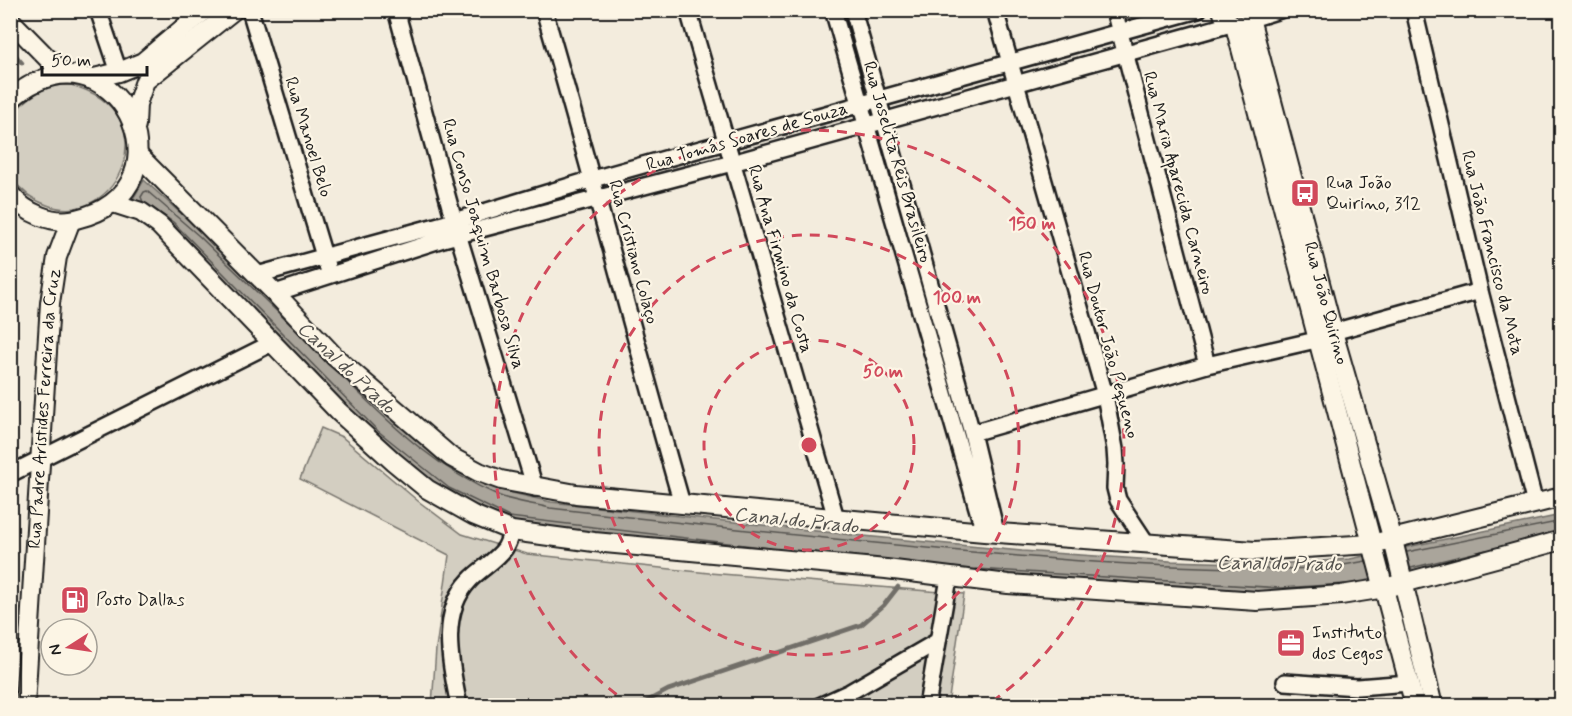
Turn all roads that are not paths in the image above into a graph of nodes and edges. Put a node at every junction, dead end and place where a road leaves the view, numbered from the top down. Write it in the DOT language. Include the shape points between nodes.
graph roads {
  1 [pos="98,10"];
  2 [pos="205,10"];
  3 [pos="234,10"];
  4 [pos="250,10"];
  5 [pos="396,10"];
  6 [pos="544,10"];
  7 [pos="688,10"];
  8 [pos="833,10"];
  9 [pos="853,10"];
  10 [pos="995,10"];
  11 [pos="1113,10"];
  12 [pos="1198,10"];
  13 [pos="1280,10"];
  14 [pos="1414,10"];
  15 [pos="1241,18"];
  16 [pos="10,20"];
  17 [pos="1120,33"];
  18 [pos="1124,52"];
  19 [pos="1010,63"];
  20 [pos="118,72"];
  21 [pos="63,75"];
  22 [pos="90,79"];
  23 [pos="1016,84"];
  24 [pos="10,100"];
  25 [pos="877,101"];
  26 [pos="859,106"];
  27 [pos="883,120"];
  28 [pos="865,124"];
  29 [pos="136,130"];
  30 [pos="726,143"];
  31 [pos="138,154"];
  32 [pos="732,163"];
  33 [pos="593,179"];
  34 [pos="10,194"];
  35 [pos="597,199"];
  36 [pos="113,203"];
  37 [pos="71,220"];
  38 [pos="457,228"];
  39 [pos="324,256"];
  40 [pos="329,274"];
  41 [pos="257,275"];
  42 [pos="1480,291"];
  43 [pos="275,293"];
  44 [pos="1334,332"];
  45 [pos="1316,340"];
  46 [pos="272,343"];
  47 [pos="1206,365"];
  48 [pos="1105,395"];
  49 [pos="972,433"];
  50 [pos="40,460"];
  51 [pos="10,474"];
  52 [pos="535,488"];
  53 [pos="1562,497"];
  54 [pos="682,504"];
  55 [pos="1535,504"];
  56 [pos="836,518"];
  57 [pos="512,531"];
  58 [pos="990,532"];
  59 [pos="1562,540"];
  60 [pos="1394,542"];
  61 [pos="1147,544"];
  62 [pos="1373,547"];
  63 [pos="949,578"];
  64 [pos="1403,582"];
  65 [pos="1384,585"];
  66 [pos="938,642"];
  67 [pos="1284,682"];
  68 [pos="1409,683"];
  69 [pos="25,705"];
  70 [pos="459,705"];
  71 [pos="819,705"];
  72 [pos="927,705"];
  73 [pos="1414,705"];
  74 [pos="1433,705"];
  1 -- 20 [label="street"];
  2 -- 20 [label="main road" via="143,62"];
  3 -- 29 [label="main road" via="146,81 137,104"];
  4 -- 39 [label="street, Rua Manoel Belo"];
  5 -- 38 [label="street, Rua Conso Joaquim Barbosa Silva"];
  6 -- 33 [label="street, Rua Cristiano Colaço"];
  7 -- 30 [label="street, Rua Ana Firmino da Costa"];
  8 -- 26 [label="street, Rua Joselita Reis Brasileiro"];
  9 -- 25 [label="street, Rua Joselita Reis Brasileiro"];
  10 -- 19 [label="street, Rua Doutor João Pequeno"];
  11 -- 17 [label="street, Rua Maria Aparecida Carneiro"];
  12 -- 17 [label="street, Rua Tomás Soares de Souza"];
  13 -- 15 [label="street, Rua Tomás Soares de Souza"];
  14 -- 42 [label="street, Rua João Francisco da Mota"];
  15 -- 18 [label="street, Rua Tomás Soares de Souza"];
  15 -- 44 [label="main road, Rua João Quirino"];
  15 -- 45 [label="main road, Rua João Quirino"];
  16 -- 21 [label="main road"];
  17 -- 18 [label="street, Rua Maria Aparecida Carneiro"];
  17 -- 19 [label="street, Rua Tomás Soares de Souza"];
  18 -- 23 [label="street, Rua Tomás Soares de Souza"];
  18 -- 47 [label="street, Rua Maria Aparecida Carneiro"];
  19 -- 23 [label="street, Rua Doutor João Pequeno"];
  19 -- 25 [label="street, Rua Tomás Soares de Souza"];
  20 -- 22 [label="main road"];
  21 -- 22 [label="main road"];
  21 -- 24 [label="main road" via="43,78"];
  22 -- 29 [label="main road" via="119,98"];
  23 -- 27 [label="street, Rua Tomás Soares de Souza"];
  23 -- 48 [label="street, Rua Doutor João Pequeno"];
  25 -- 26 [label="street, Rua Tomás Soares de Souza"];
  25 -- 27 [label="street, Rua Joselita Reis Brasileiro"];
  26 -- 28 [label="street, Rua Joselita Reis Brasileiro"];
  26 -- 30 [label="street, Rua Tomás Soares de Souza"];
  27 -- 28 [label="street, Rua Tomás Soares de Souza"];
  27 -- 49 [label="street, Rua Joselita Reis Brasileiro"];
  28 -- 32 [label="street, Rua Tomás Soares de Souza"];
  28 -- 58 [label="street, Rua Joselita Reis Brasileiro"];
  29 -- 31 [label="main road"];
  30 -- 32 [label="street, Rua Ana Firmino da Costa"];
  30 -- 33 [label="street, Rua Tomás Soares de Souza"];
  31 -- 36 [label="main road" via="134,173"];
  31 -- 41 [label="main road"];
  32 -- 35 [label="street, Rua Tomás Soares de Souza"];
  32 -- 56 [label="street, Rua Ana Firmino da Costa"];
  33 -- 35 [label="street, Rua Cristiano Colaço"];
  33 -- 38 [label="street, Rua Tomás Soares de Souza"];
  34 -- 37 [label="main road" via="40,216"];
  35 -- 38 [label="street, Rua Tomás Soares de Souza"];
  35 -- 54 [label="street, Rua Cristiano Colaço"];
  36 -- 37 [label="main road" via="93,215"];
  36 -- 46 [label="main road" via="141,212 159,225"];
  37 -- 50 [label="main road, Rua Padre Aristides Ferreira da Cruz" via="57,257 50,303"];
  38 -- 39 [label="street, Rua Tomás Soares de Souza"];
  38 -- 40 [label="street, Rua Tomás Soares de Souza" via="443,239"];
  38 -- 52 [label="street, Rua Conso Joaquim Barbosa Silva"];
  39 -- 40 [label="street, Rua Manoel Belo"];
  39 -- 41 [label="street, Rua Tomás Soares de Souza"];
  40 -- 43 [label="street, Rua Tomás Soares de Souza"];
  41 -- 43 [label="main road"];
  42 -- 44 [label="street"];
  42 -- 55 [label="street, Rua João Francisco da Mota"];
  43 -- 52 [label="main road" via="335,357 451,457 478,472"];
  44 -- 60 [label="main road, Rua João Quirino"];
  45 -- 47 [label="street"];
  45 -- 62 [label="main road, Rua João Quirino"];
  46 -- 50 [label="street"];
  46 -- 57 [label="main road" via="339,412 427,489"];
  47 -- 48 [label="street"];
  48 -- 49 [label="street"];
  48 -- 61 [label="street, Rua Doutor João Pequeno" via="1115,449 1118,500"];
  49 -- 58 [label="street, Rua Joselita Reis Brasileiro"];
  50 -- 51 [label="street"];
  50 -- 69 [label="main road, Rua Padre Aristides Ferreira da Cruz"];
  52 -- 54 [label="main road"];
  53 -- 55 [label="main road"];
  54 -- 56 [label="main road"];
  55 -- 60 [label="main road"];
  56 -- 58 [label="main road"];
  57 -- 63 [label="main road"];
  57 -- 70 [label="street" via="505,549 470,579 456,597 450,652"];
  58 -- 61 [label="main road"];
  59 -- 64 [label="main road"];
  60 -- 62 [label="main road"];
  60 -- 64 [label="main road, Rua João Quirino"];
  61 -- 62 [label="main road" via="1255,551"];
  62 -- 65 [label="main road, Rua João Quirino"];
  63 -- 65 [label="main road" via="1257,601 1341,595"];
  63 -- 66 [label="street"];
  64 -- 65 [label="main road"];
  64 -- 74 [label="main road, Rua João Quirino"];
  65 -- 68 [label="main road, Rua João Quirino"];
  66 -- 71 [label="street" via="850,692"];
  66 -- 72 [label="street"];
  67 -- 68 [label="street" via="1357,687"];
  68 -- 73 [label="main road, Rua João Quirino"];
}
